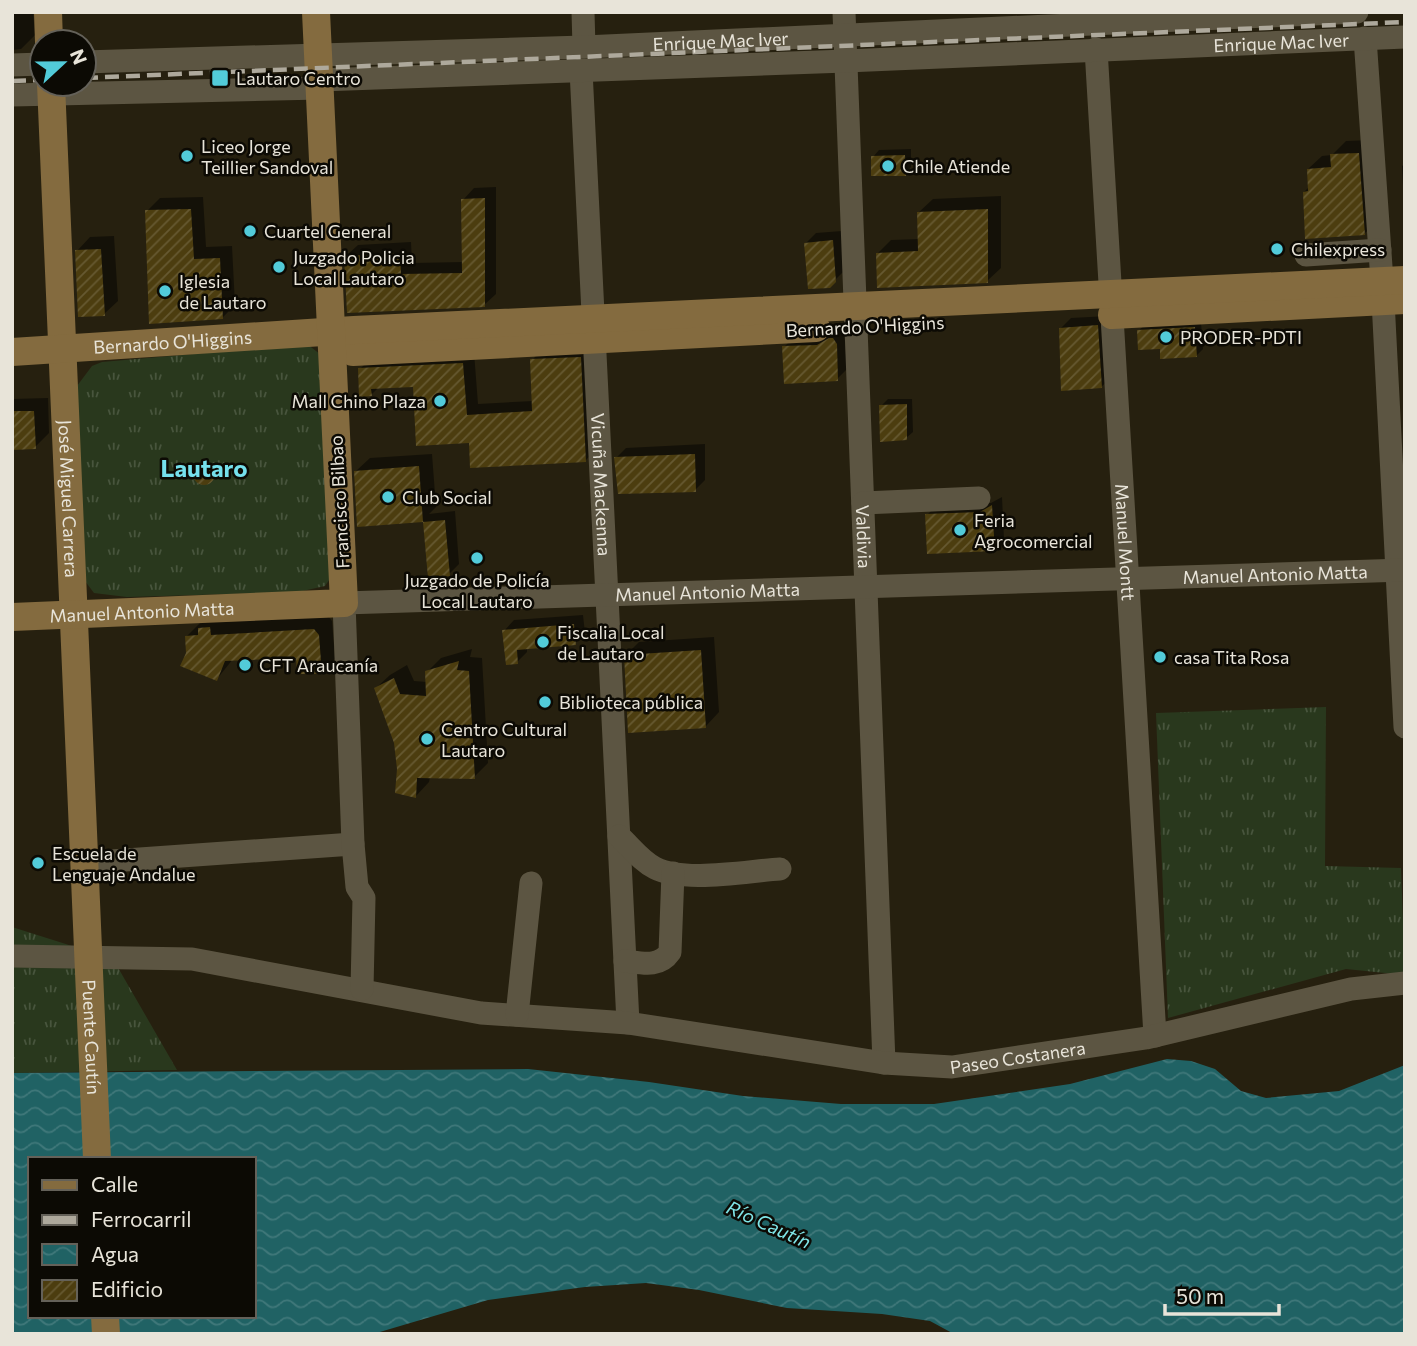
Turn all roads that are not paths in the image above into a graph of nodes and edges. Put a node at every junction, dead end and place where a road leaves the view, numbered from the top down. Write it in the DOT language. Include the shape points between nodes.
graph roads {
  1 [pos="317,12"];
  2 [pos="583,12"];
  3 [pos="1357,12"];
  4 [pos="1095,17"];
  5 [pos="845,23"];
  6 [pos="1405,37"];
  7 [pos="1365,38"];
  8 [pos="584,47"];
  9 [pos="1096,49"];
  10 [pos="846,61"];
  11 [pos="98,63"];
  12 [pos="582,70"];
  13 [pos="320,74"];
  14 [pos="98,86"];
  15 [pos="51,98"];
  16 [pos="1380,250"];
  17 [pos="1306,255"];
  18 [pos="1393,290"];
  19 [pos="1111,305"];
  20 [pos="855,316"];
  21 [pos="594,330"];
  22 [pos="333,334"];
  23 [pos="63,350"];
  24 [pos="12,352"];
  25 [pos="979,498"];
  26 [pos="863,503"];
  27 [pos="1401,570"];
  28 [pos="1128,581"];
  29 [pos="866,588"];
  30 [pos="607,595"];
  31 [pos="344,603"];
  32 [pos="76,614"];
  33 [pos="12,617"];
  34 [pos="1405,727"];
  35 [pos="619,836"];
  36 [pos="353,844"];
  37 [pos="83,863"];
  38 [pos="780,869"];
  39 [pos="673,873"];
  40 [pos="531,883"];
  41 [pos="85,914"];
  42 [pos="12,956"];
  43 [pos="625,961"];
  44 [pos="1405,983"];
  45 [pos="362,989"];
  46 [pos="517,1015"];
  47 [pos="628,1023"];
  48 [pos="1155,1036"];
  49 [pos="884,1063"];
  50 [pos="97,1157"];
  1 -- 13 [label="main road, Francisco Bilbao"];
  2 -- 8 [label="street"];
  3 -- 4 [label="street, Enrique Mac Iver"];
  4 -- 5 [label="street, Enrique Mac Iver"];
  5 -- 8 [label="street, Enrique Mac Iver"];
  5 -- 10 [label="street, Valdivia"];
  6 -- 7 [label="street, Enrique Mac Iver"];
  7 -- 9 [label="street, Enrique Mac Iver"];
  7 -- 16 [label="street"];
  8 -- 13 [label="street, Enrique Mac Iver"];
  9 -- 10 [label="street, Enrique Mac Iver"];
  9 -- 19 [label="street, Manuel Montt"];
  10 -- 12 [label="street, Enrique Mac Iver"];
  10 -- 20 [label="street, Valdivia"];
  11 -- 13 [label="street, Enrique Mac Iver"];
  12 -- 13 [label="street, Enrique Mac Iver"];
  12 -- 21 [label="street, Vicuña Mackenna"];
  13 -- 14 [label="street, Enrique Mac Iver"];
  13 -- 22 [label="main road, Francisco Bilbao"];
  15 -- 23 [label="main road, José Miguel Carrera"];
  16 -- 17 [label="street"];
  16 -- 18 [label="street"];
  18 -- 19 [label="main road, Bernardo O'Higgins"];
  18 -- 27 [label="street"];
  19 -- 20 [label="main road, Bernardo O'Higgins"];
  19 -- 28 [label="street, Manuel Montt"];
  20 -- 21 [label="main road, Bernardo O'Higgins"];
  20 -- 26 [label="street, Valdivia"];
  21 -- 22 [label="main road, Bernardo O'Higgins" via="353,352"];
  21 -- 30 [label="street, Vicuña Mackenna"];
  22 -- 23 [label="main road, Bernardo O'Higgins"];
  22 -- 31 [label="main road, Francisco Bilbao"];
  23 -- 24 [label="main road, Bernardo O'Higgins"];
  23 -- 32 [label="main road, José Miguel Carrera"];
  25 -- 26 [label="street"];
  26 -- 29 [label="street, Valdivia"];
  27 -- 28 [label="street, Manuel Antonio Matta"];
  27 -- 34 [label="street"];
  28 -- 29 [label="street, Manuel Antonio Matta"];
  28 -- 48 [label="street, Manuel Montt"];
  29 -- 30 [label="street, Manuel Antonio Matta"];
  29 -- 49 [label="street, Valdivia"];
  30 -- 31 [label="street, Manuel Antonio Matta"];
  30 -- 35 [label="street, Vicuña Mackenna"];
  31 -- 32 [label="main road, Manuel Antonio Matta"];
  31 -- 36 [label="street, Francisco Bilbao"];
  32 -- 33 [label="main road, Manuel Antonio Matta"];
  32 -- 37 [label="main road, José Miguel Carrera"];
  35 -- 39 [label="street" via="648,863"];
  35 -- 43 [label="street, Vicuña Mackenna"];
  36 -- 37 [label="street"];
  36 -- 45 [label="street, Francisco Bilbao" via="357,887 364,898"];
  37 -- 41 [label="main road, José Miguel Carrera"];
  38 -- 39 [label="street"];
  39 -- 43 [label="street" via="670,952 654,964"];
  40 -- 46 [label="street"];
  41 -- 50 [label="main road, Puente Cautín"];
  42 -- 45 [label="street, Paseo Costanera" via="192,958"];
  43 -- 47 [label="street, Vicuña Mackenna"];
  44 -- 48 [label="street, Paseo Costanera" via="1351,989"];
  45 -- 46 [label="street, Paseo Costanera" via="481,1013"];
  46 -- 47 [label="street, Paseo Costanera"];
  47 -- 49 [label="street, Paseo Costanera"];
  48 -- 49 [label="street, Paseo Costanera" via="952,1067"];
}
